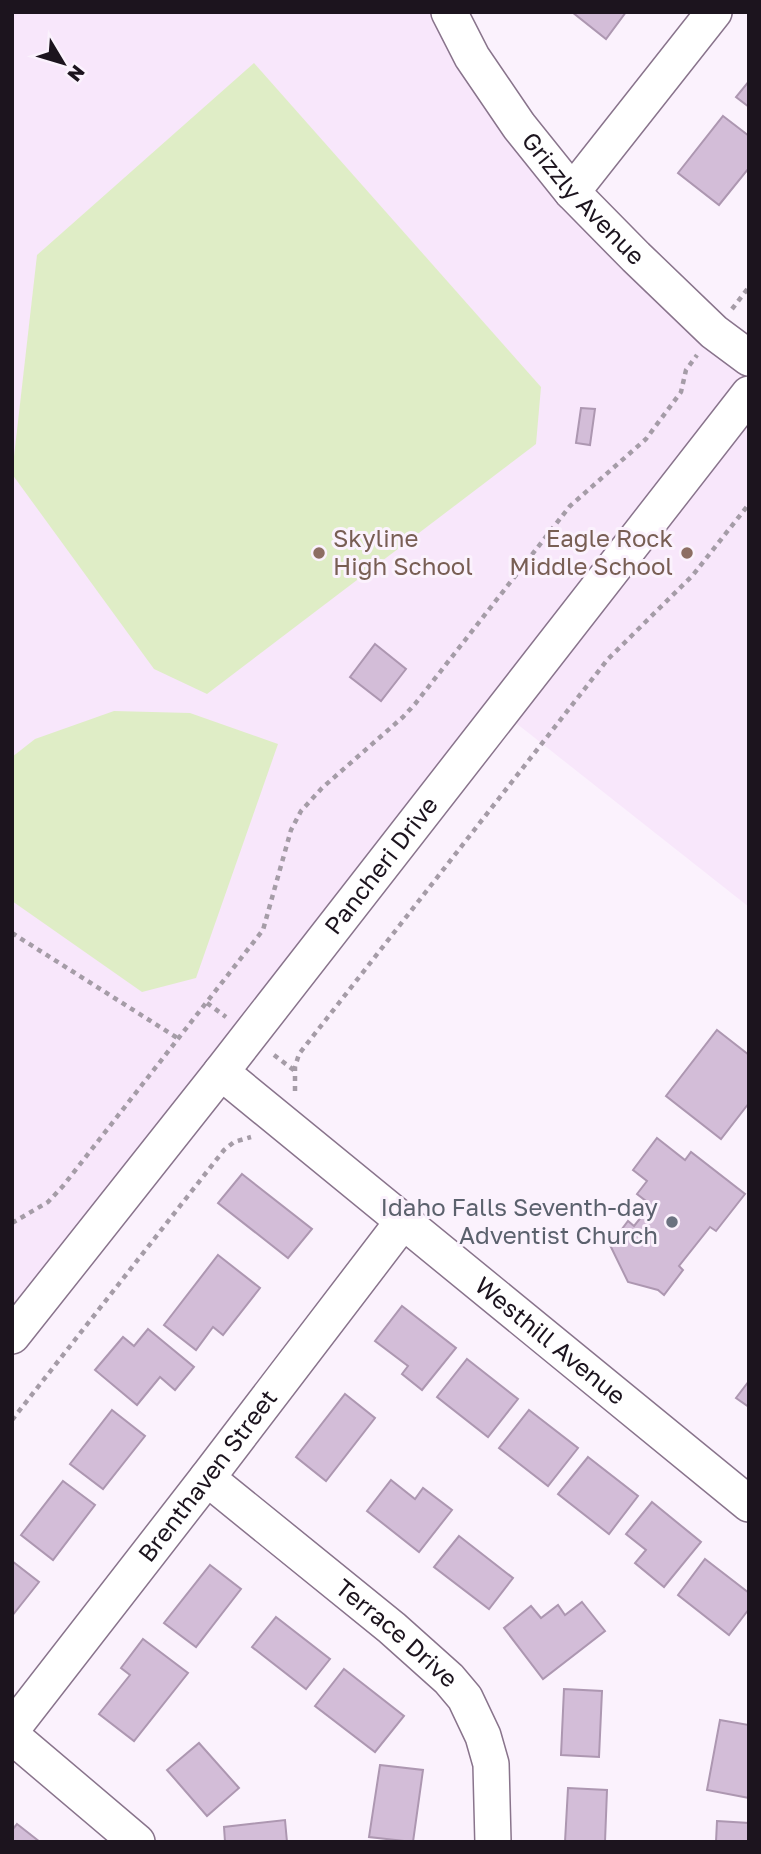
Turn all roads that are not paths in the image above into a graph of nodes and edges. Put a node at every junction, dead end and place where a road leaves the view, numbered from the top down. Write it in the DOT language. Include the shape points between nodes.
graph roads {
  1 [pos="449,12"];
  2 [pos="714,12"];
  3 [pos="572,192"];
  4 [pos="749,358"];
  5 [pos="749,394"];
  6 [pos="221,1072"];
  7 [pos="404,1220"];
  8 [pos="12,1336"];
  9 [pos="208,1478"];
  10 [pos="749,1504"];
  11 [pos="12,1729"];
  12 [pos="12,1736"];
  13 [pos="137,1842"];
  14 [pos="494,1842"];
  1 -- 3 [label="street, Grizzly Avenue" via="472,57 519,126"];
  2 -- 3 [label="street"];
  3 -- 4 [label="street, Grizzly Avenue" via="715,332"];
  5 -- 6 [label="street, Pancheri Drive"];
  6 -- 7 [label="street, Westhill Avenue"];
  6 -- 8 [label="street, Pancheri Drive"];
  7 -- 9 [label="street, Brenthaven Street"];
  7 -- 10 [label="street, Westhill Avenue"];
  9 -- 11 [label="street, Brenthaven Street"];
  9 -- 14 [label="street, Terrace Drive" via="392,1628 465,1698 492,1764"];
  12 -- 13 [label="street"];
}
